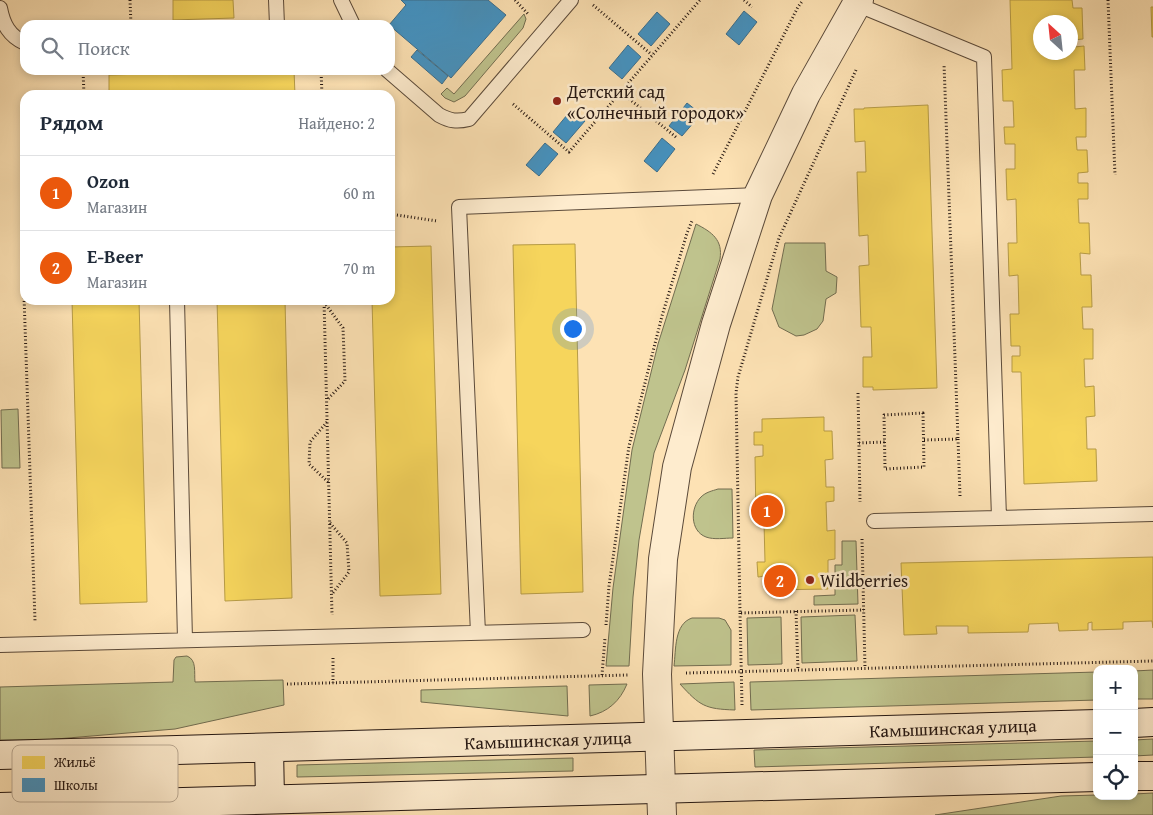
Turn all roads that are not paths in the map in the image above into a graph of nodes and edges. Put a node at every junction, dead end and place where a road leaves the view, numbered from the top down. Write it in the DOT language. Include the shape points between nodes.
graph roads {
  1 [pos="276,0"];
  2 [pos="341,0"];
  3 [pos="571,0"];
  4 [pos="858,2"];
  5 [pos="0,8"];
  6 [pos="277,20"];
  7 [pos="351,20"];
  8 [pos="20,40"];
  9 [pos="393,75"];
  10 [pos="758,195"];
  11 [pos="177,305"];
  12 [pos="1153,514"];
  13 [pos="999,518"];
  14 [pos="874,521"];
  15 [pos="583,630"];
  16 [pos="478,633"];
  17 [pos="185,640"];
  18 [pos="0,645"];
  19 [pos="1153,722"];
  20 [pos="1138,723"];
  21 [pos="1093,724"];
  22 [pos="659,736"];
  23 [pos="269,748"];
  24 [pos="178,750"];
  25 [pos="1138,776"];
  26 [pos="1153,776"];
  27 [pos="1093,778"];
  28 [pos="270,799"];
  29 [pos="169,802"];
  30 [pos="178,802"];
  31 [pos="662,802"];
  32 [pos="0,807"];
  1 -- 6 [label="lane"];
  2 -- 7 [label="lane"];
  3 -- 9 [label="lane" via="469,119 449,121"];
  4 -- 10 [label="street" via="806,94"];
  4 -- 13 [label="lane" via="984,57"];
  5 -- 8 [label="lane" via="8,30"];
  10 -- 16 [label="lane" via="459,207"];
  10 -- 22 [label="street" via="716,324 677,467 663,558 657,674"];
  11 -- 17 [label="lane"];
  12 -- 13 [label="lane"];
  13 -- 14 [label="lane"];
  15 -- 16 [label="lane"];
  16 -- 17 [label="lane"];
  17 -- 18 [label="lane"];
  19 -- 20 [label="street"];
  21 -- 22 [label="street, Камышинская улица"];
  22 -- 23 [label="street, Камышинская улица"];
  22 -- 31 [label="street"];
  23 -- 24 [label="street, Камышинская улица"];
  23 -- 28 [label="street"];
  25 -- 26 [label="street"];
  27 -- 31 [label="street"];
  28 -- 30 [label="street"];
  28 -- 31 [label="street" via="342,803"];
  29 -- 32 [label="street"];
}
